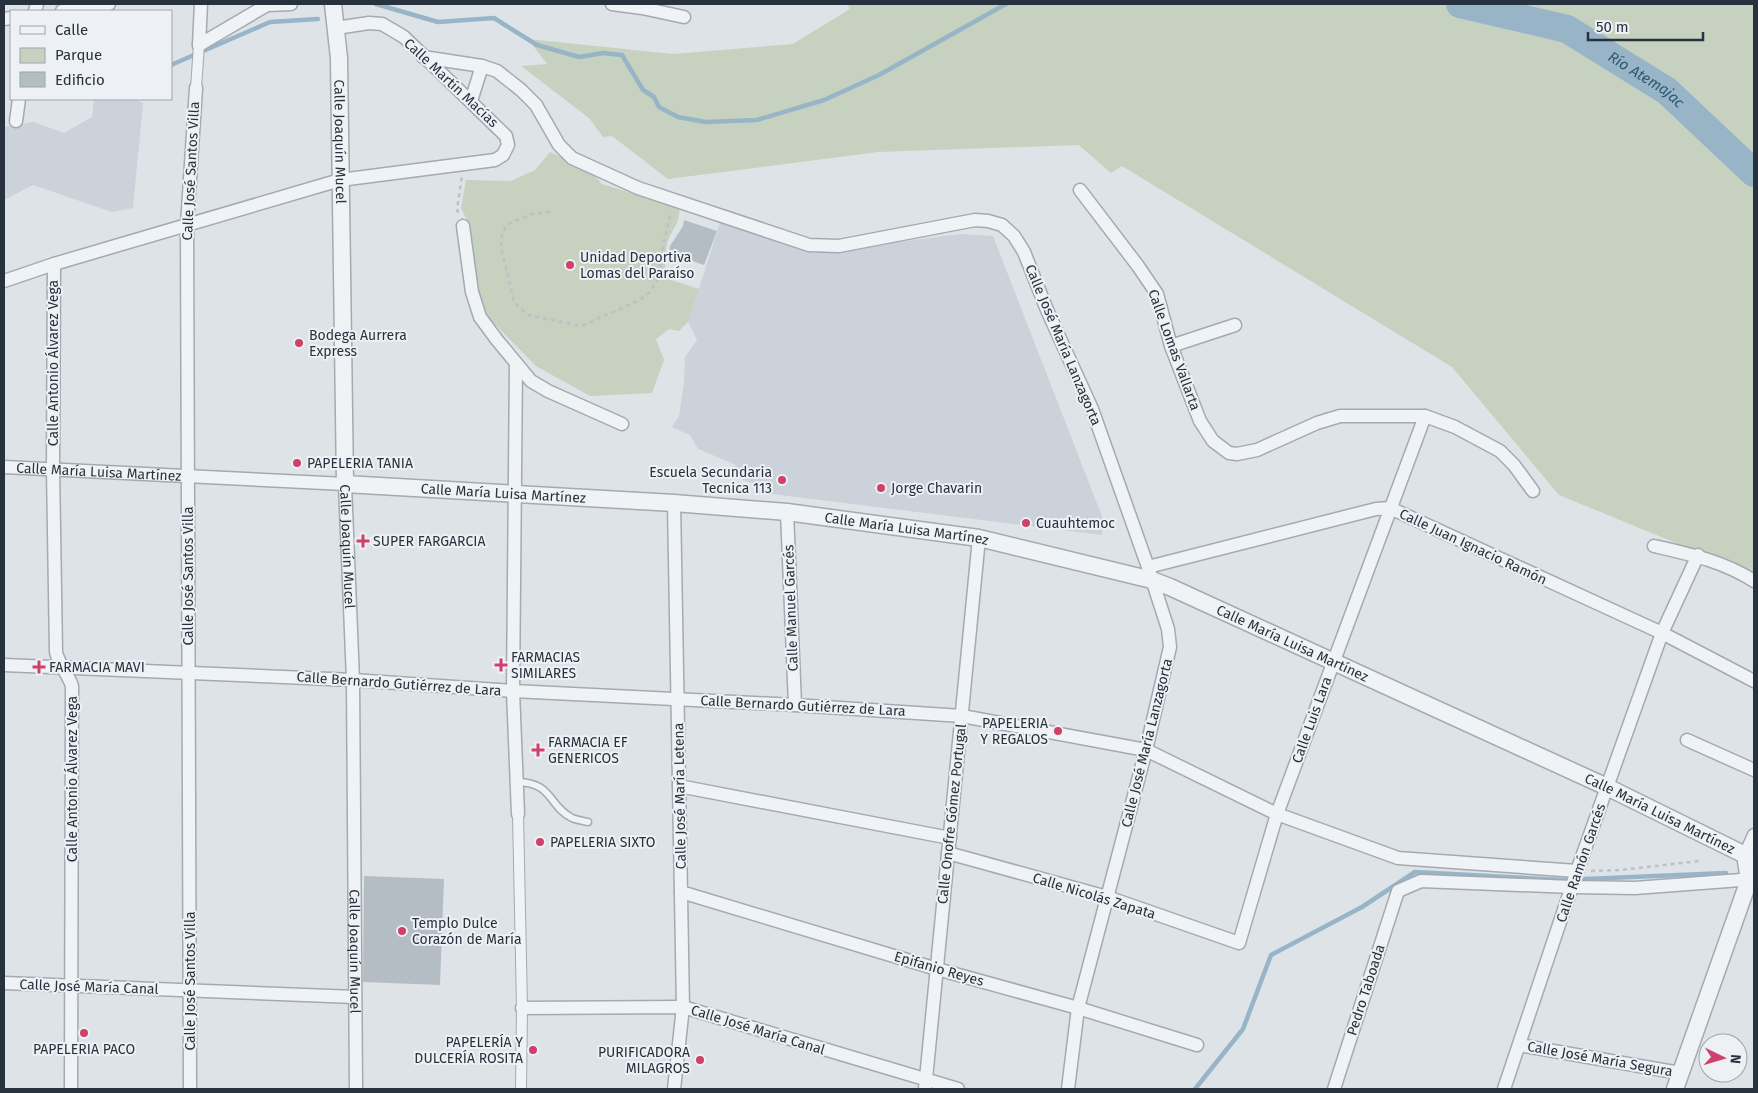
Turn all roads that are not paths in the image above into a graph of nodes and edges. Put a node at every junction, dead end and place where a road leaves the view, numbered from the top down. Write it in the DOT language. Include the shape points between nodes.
graph roads {
  1 [pos="109,4"];
  2 [pos="201,4"];
  3 [pos="291,4"];
  4 [pos="333,4"];
  5 [pos="612,4"];
  6 [pos="642,6"];
  7 [pos="69,10"];
  8 [pos="684,17"];
  9 [pos="336,28"];
  10 [pos="198,45"];
  11 [pos="423,57"];
  12 [pos="482,66"];
  13 [pos="196,88"];
  14 [pos="20,100"];
  15 [pos="471,101"];
  16 [pos="16,121"];
  17 [pos="340,180"];
  18 [pos="1080,190"];
  19 [pos="187,225"];
  20 [pos="463,226"];
  21 [pos="54,264"];
  22 [pos="4,281"];
  23 [pos="1235,325"];
  24 [pos="1172,346"];
  25 [pos="516,363"];
  26 [pos="1425,416"];
  27 [pos="622,424"];
  28 [pos="4,467"];
  29 [pos="53,470"];
  30 [pos="188,476"];
  31 [pos="345,484"];
  32 [pos="1533,491"];
  33 [pos="516,494"];
  34 [pos="674,503"];
  35 [pos="1390,508"];
  36 [pos="787,512"];
  37 [pos="979,538"];
  38 [pos="1654,546"];
  39 [pos="1698,555"];
  40 [pos="1150,573"];
  41 [pos="1754,581"];
  42 [pos="1662,633"];
  43 [pos="1333,662"];
  44 [pos="4,664"];
  45 [pos="63,668"];
  46 [pos="188,672"];
  47 [pos="353,680"];
  48 [pos="1754,680"];
  49 [pos="513,691"];
  50 [pos="678,699"];
  51 [pos="795,705"];
  52 [pos="962,716"];
  53 [pos="1687,740"];
  54 [pos="1146,750"];
  55 [pos="1754,770"];
  56 [pos="517,782"];
  57 [pos="679,786"];
  58 [pos="1607,786"];
  59 [pos="518,814"];
  60 [pos="1277,814"];
  61 [pos="588,822"];
  62 [pos="1754,835"];
  63 [pos="950,838"];
  64 [pos="948,853"];
  65 [pos="1745,855"];
  66 [pos="1577,871"];
  67 [pos="1752,879"];
  68 [pos="1572,887"];
  69 [pos="681,892"];
  70 [pos="1107,897"];
  71 [pos="1239,943"];
  72 [pos="937,969"];
  73 [pos="4,983"];
  74 [pos="72,986"];
  75 [pos="190,991"];
  76 [pos="355,997"];
  77 [pos="683,1007"];
  78 [pos="522,1008"];
  79 [pos="1078,1008"];
  80 [pos="1197,1045"];
  81 [pos="1519,1045"];
  82 [pos="1680,1073"];
  83 [pos="926,1085"];
  84 [pos="72,1089"];
  85 [pos="190,1089"];
  86 [pos="356,1089"];
  87 [pos="521,1089"];
  88 [pos="674,1089"];
  89 [pos="958,1089"];
  90 [pos="1068,1089"];
  91 [pos="1334,1089"];
  92 [pos="1504,1089"];
  93 [pos="1675,1089"];
  1 -- 7 [label="street"];
  2 -- 10 [label="street, Calle José Santos Villa"];
  3 -- 10 [label="street" via="267,5"];
  4 -- 9 [label="street, Calle Joaquín Mucel"];
  5 -- 6 [label="street"];
  6 -- 8 [label="street"];
  9 -- 11 [label="street, Calle Martín Macías" via="382,24 404,37"];
  9 -- 17 [label="street, Calle Joaquín Mucel"];
  10 -- 13 [label="street, Calle José Santos Villa"];
  11 -- 12 [label="street, Calle José María Lanzagorta"];
  11 -- 15 [label="street, Calle Martín Macías"];
  12 -- 15 [label="street"];
  12 -- 40 [label="street, Calle José María Lanzagorta" via="497,71 531,100 559,145 572,158 638,188 809,245 839,246 968,221 1002,225 1024,252 1092,409"];
  13 -- 19 [label="street, Calle José Santos Villa"];
  14 -- 16 [label="street"];
  15 -- 17 [label="street, Calle Martín Macías" via="506,136 508,145 503,155 495,160"];
  17 -- 19 [label="street"];
  17 -- 31 [label="street, Calle Joaquín Mucel"];
  18 -- 24 [label="street, Calle Lomas Vallarta" via="1157,294"];
  19 -- 21 [label="street"];
  19 -- 30 [label="street, Calle José Santos Villa"];
  20 -- 25 [label="street" via="472,292 480,317"];
  21 -- 22 [label="street"];
  21 -- 29 [label="street, Calle Antonio Álvarez Vega"];
  23 -- 24 [label="street"];
  24 -- 26 [label="street, Calle Lomas Vallarta" via="1200,421 1213,440 1229,454 1257,450 1340,416"];
  25 -- 27 [label="street" via="531,381 548,391"];
  25 -- 33 [label="street"];
  26 -- 32 [label="street, Calle Lomas Vallarta" via="1455,427 1500,451"];
  26 -- 35 [label="street, Calle Luis Lara"];
  28 -- 29 [label="street, Calle María Luisa Martínez"];
  29 -- 30 [label="street, Calle María Luisa Martínez"];
  29 -- 45 [label="street, Calle Antonio Álvarez Vega" via="56,652"];
  30 -- 31 [label="street, Calle María Luisa Martínez"];
  30 -- 46 [label="street, Calle José Santos Villa"];
  31 -- 33 [label="street, Calle María Luisa Martínez"];
  31 -- 47 [label="street, Calle Joaquín Mucel"];
  33 -- 34 [label="street, Calle María Luisa Martínez"];
  33 -- 49 [label="street"];
  34 -- 36 [label="street, Calle María Luisa Martínez"];
  34 -- 50 [label="street, Calle José María Letena"];
  35 -- 40 [label="street, Calle Juan Ignacio Ramón" via="1376,508"];
  35 -- 42 [label="street, Calle Juan Ignacio Ramón"];
  35 -- 43 [label="street, Calle Luis Lara"];
  36 -- 37 [label="street, Calle María Luisa Martínez"];
  36 -- 51 [label="street, Calle Manuel Garcés"];
  37 -- 40 [label="street, Calle María Luisa Martínez"];
  37 -- 52 [label="street, Calle Onofre Gómez Portugal"];
  38 -- 39 [label="street"];
  39 -- 41 [label="street"];
  39 -- 42 [label="street, Calle Ramón Garcés"];
  40 -- 43 [label="street, Calle María Luisa Martínez"];
  40 -- 54 [label="street, Calle José María Lanzagorta" via="1168,629 1170,647"];
  42 -- 48 [label="street, Calle Juan Ignacio Ramón"];
  42 -- 58 [label="street, Calle Ramón Garcés"];
  43 -- 58 [label="street, Calle María Luisa Martínez"];
  43 -- 60 [label="street, Calle Luis Lara"];
  44 -- 45 [label="street, Calle Bernardo Gutiérrez de Lara"];
  45 -- 46 [label="street, Calle Bernardo Gutiérrez de Lara"];
  45 -- 74 [label="street, Calle Antonio Álvarez Vega" via="72,686"];
  46 -- 47 [label="street, Calle Bernardo Gutiérrez de Lara"];
  46 -- 75 [label="street, Calle José Santos Villa"];
  47 -- 49 [label="street, Calle Bernardo Gutiérrez de Lara"];
  47 -- 76 [label="street, Calle Joaquín Mucel"];
  49 -- 50 [label="street, Calle Bernardo Gutiérrez de Lara"];
  49 -- 56 [label="street"];
  50 -- 51 [label="street, Calle Bernardo Gutiérrez de Lara"];
  50 -- 57 [label="street, Calle José María Letena"];
  51 -- 52 [label="street, Calle Bernardo Gutiérrez de Lara"];
  52 -- 54 [label="street, Calle Bernardo Gutiérrez de Lara"];
  52 -- 63 [label="street, Calle Onofre Gómez Portugal"];
  53 -- 55 [label="street"];
  54 -- 60 [label="street, Calle Bernardo Gutiérrez de Lara"];
  54 -- 70 [label="street, Calle José María Lanzagorta"];
  56 -- 59 [label="street"];
  56 -- 61 [label="lane" via="530,783 546,792 563,812 573,819"];
  57 -- 63 [label="street"];
  57 -- 69 [label="street, Calle José María Letena"];
  58 -- 65 [label="street, Calle María Luisa Martínez"];
  58 -- 66 [label="street, Calle Ramón Garcés"];
  59 -- 78 [label="street"];
  60 -- 66 [label="street, Calle Bernardo Gutiérrez de Lara" via="1398,858"];
  60 -- 71 [label="street, Calle Luis Lara"];
  62 -- 65 [label="street"];
  63 -- 64 [label="street, Calle Onofre Gómez Portugal"];
  64 -- 70 [label="street, Calle Nicolás Zapata"];
  64 -- 72 [label="street, Calle Onofre Gómez Portugal"];
  65 -- 67 [label="street"];
  66 -- 68 [label="street, Calle Ramón Garcés"];
  67 -- 68 [label="street" via="1635,888"];
  67 -- 82 [label="street"];
  68 -- 81 [label="street, Calle Ramón Garcés"];
  68 -- 91 [label="street, Pedro Taboada" via="1421,881 1398,890"];
  69 -- 72 [label="street, Epifanio Reyes"];
  69 -- 77 [label="street, Calle José María Letena"];
  70 -- 71 [label="street, Calle Nicolás Zapata"];
  70 -- 79 [label="street, Calle José María Lanzagorta"];
  72 -- 79 [label="street, Epifanio Reyes"];
  72 -- 83 [label="street, Calle Onofre Gómez Portugal"];
  73 -- 74 [label="street, Calle José María Canal"];
  74 -- 75 [label="street, Calle José María Canal"];
  74 -- 84 [label="street, Calle Antonio Álvarez Vega"];
  75 -- 76 [label="street, Calle José María Canal"];
  75 -- 85 [label="street, Calle José Santos Villa"];
  76 -- 86 [label="street, Calle Joaquín Mucel"];
  77 -- 78 [label="street, Calle José María Canal"];
  77 -- 83 [label="street, Calle José María Canal"];
  77 -- 88 [label="street, Calle José María Letena"];
  78 -- 87 [label="street"];
  79 -- 80 [label="street, Epifanio Reyes"];
  79 -- 90 [label="street, Calle José María Lanzagorta"];
  81 -- 82 [label="street, Calle José María Segura"];
  81 -- 92 [label="street, Calle Ramón Garcés"];
  82 -- 93 [label="street"];
  83 -- 89 [label="street, Calle José María Canal"];
}
